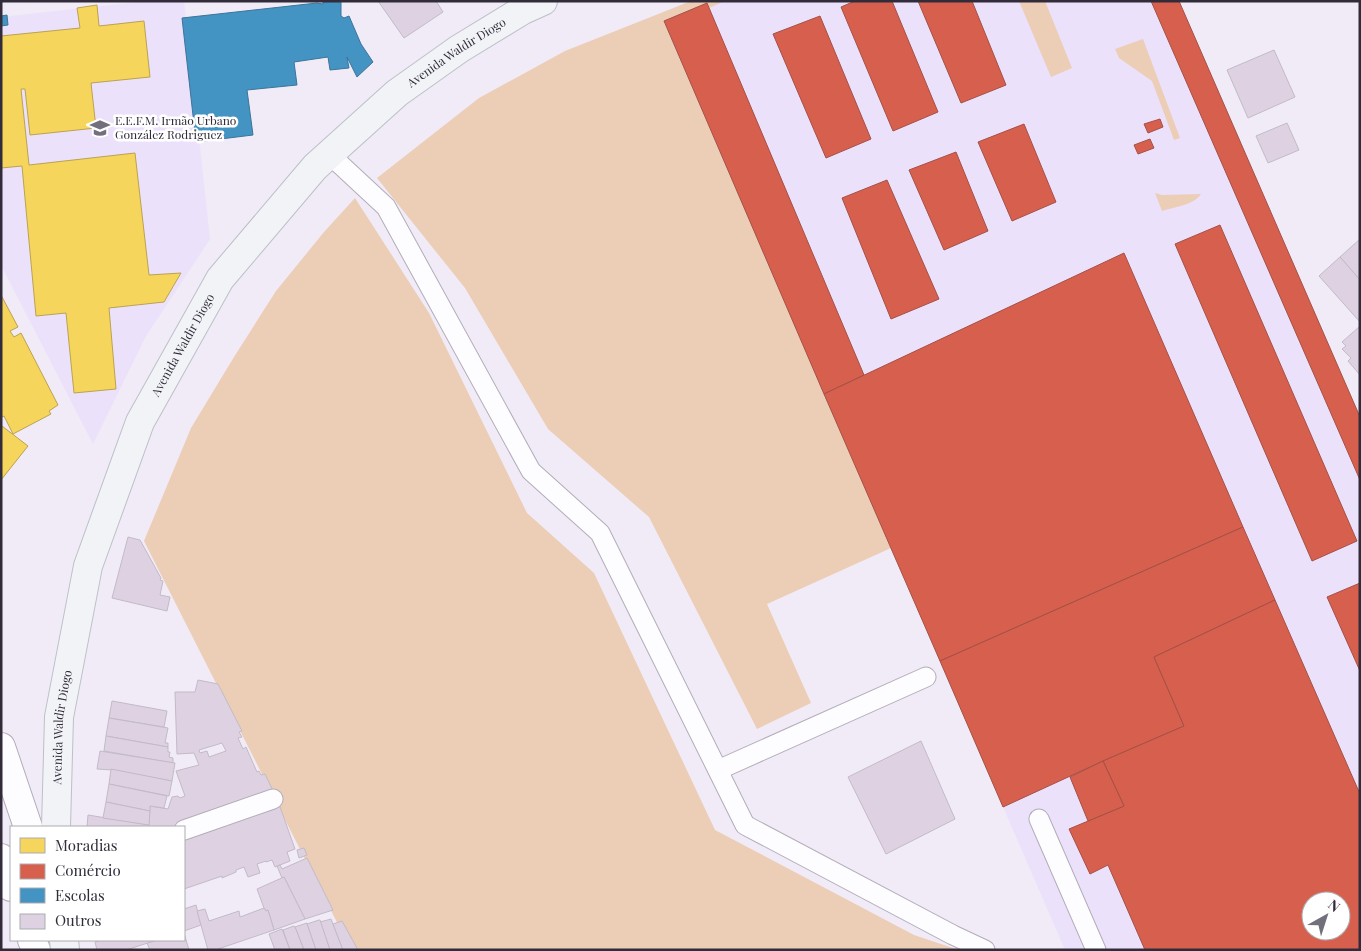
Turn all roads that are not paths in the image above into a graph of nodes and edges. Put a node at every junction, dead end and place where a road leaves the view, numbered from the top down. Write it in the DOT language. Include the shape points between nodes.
graph roads {
  1 [pos="543,1"];
  2 [pos="329,154"];
  3 [pos="926,677"];
  4 [pos="1,747"];
  5 [pos="718,770"];
  6 [pos="273,799"];
  7 [pos="1040,819"];
  8 [pos="28,826"];
  9 [pos="56,826"];
  10 [pos="185,830"];
  11 [pos="1,858"];
  12 [pos="10,884"];
  13 [pos="986,950"];
  14 [pos="1096,950"];
  1 -- 2 [label="main road, Avenida Waldir Diogo" via="459,49 397,93"];
  2 -- 5 [label="lane" via="386,207 531,471 600,533"];
  2 -- 9 [label="main road, Avenida Waldir Diogo" via="220,279 140,422 88,566 59,716"];
  3 -- 5 [label="lane"];
  4 -- 8 [label="street"];
  5 -- 13 [label="lane" via="745,825"];
  6 -- 10 [label="lane"];
  7 -- 14 [label="lane"];
  11 -- 12 [label="street"];
}
